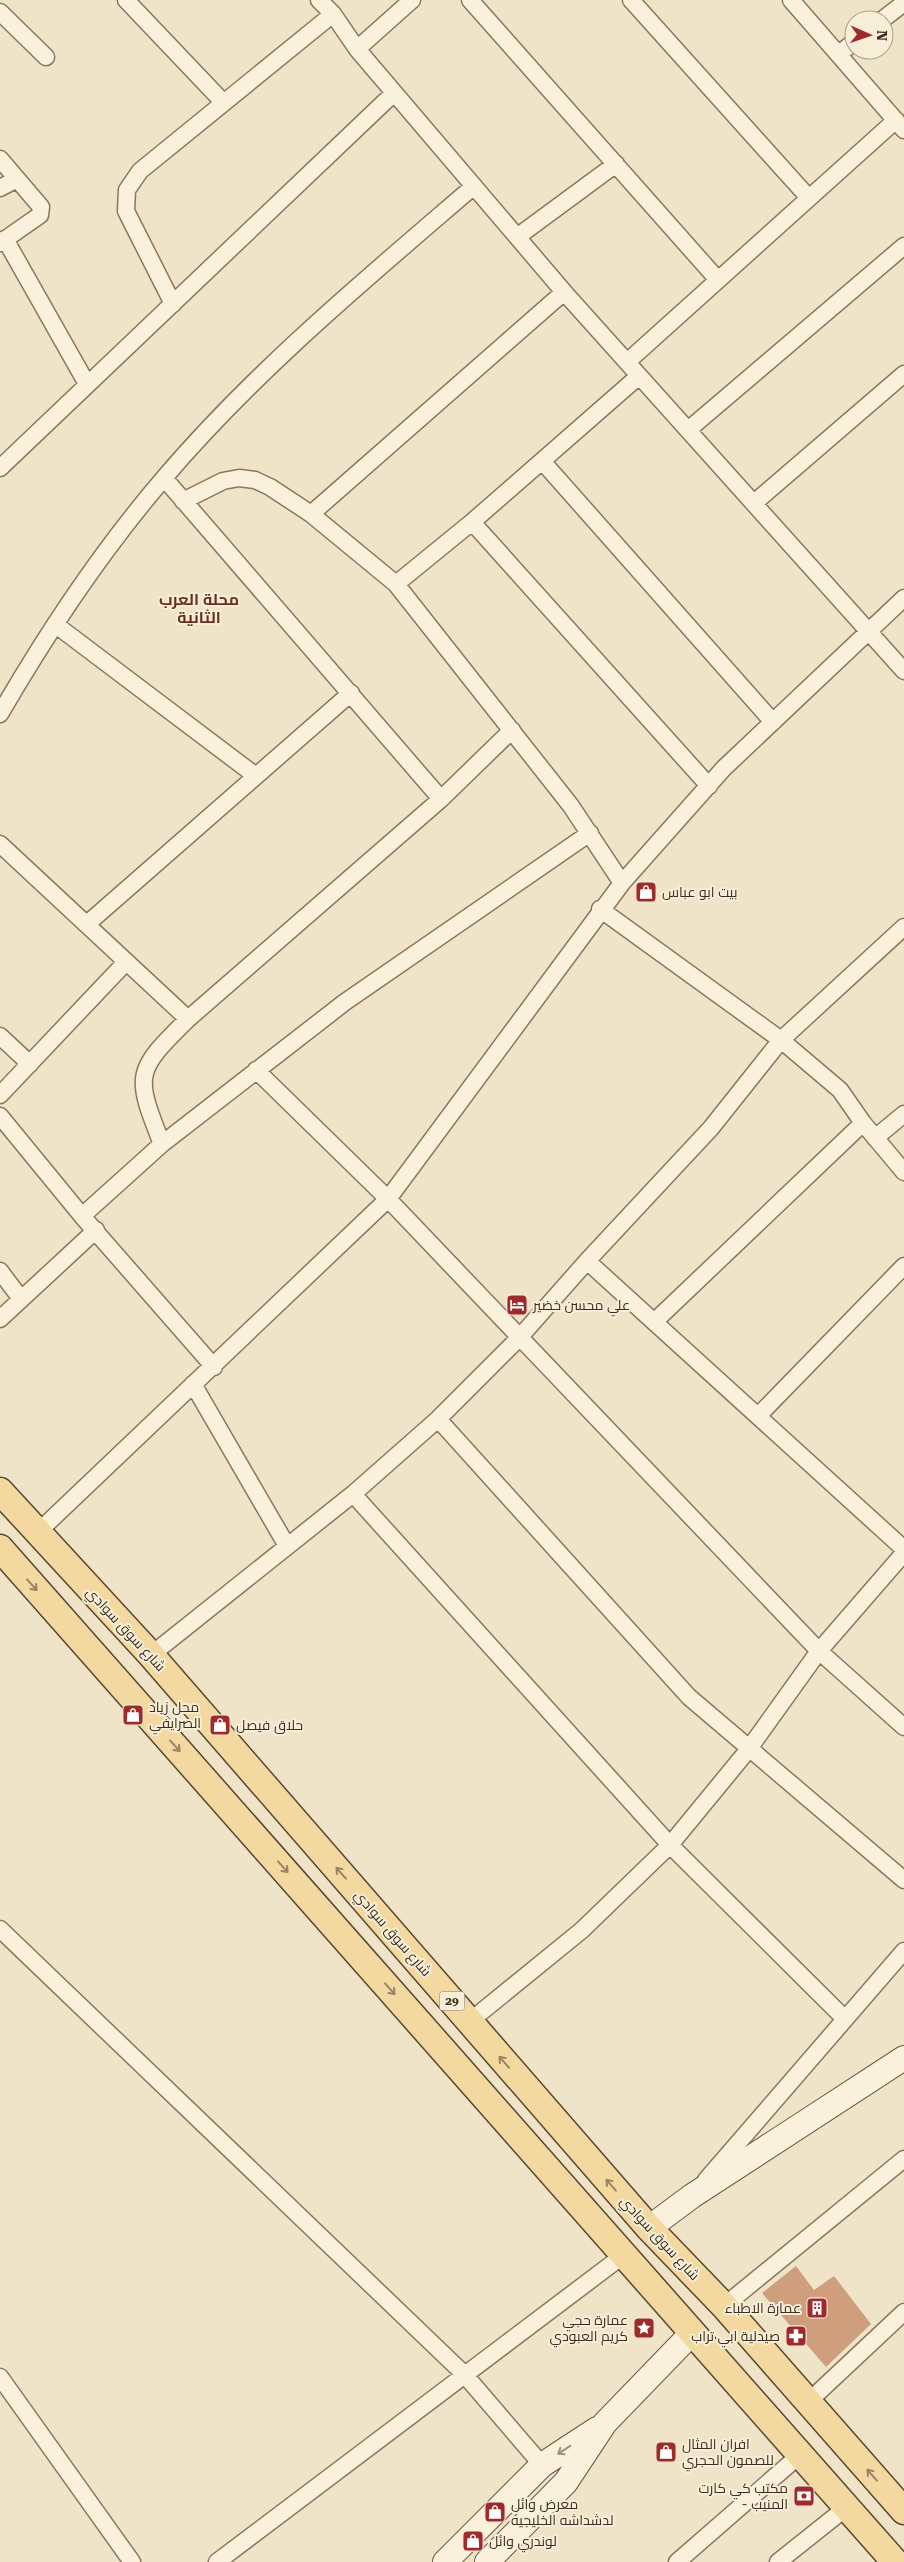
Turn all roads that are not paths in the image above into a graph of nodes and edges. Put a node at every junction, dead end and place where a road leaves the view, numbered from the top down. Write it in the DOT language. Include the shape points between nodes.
graph roads {
  1 [pos="126,0"];
  2 [pos="319,0"];
  3 [pos="412,0"];
  4 [pos="470,0"];
  5 [pos="631,0"];
  6 [pos="791,0"];
  7 [pos="904,3"];
  8 [pos="894,11"];
  9 [pos="0,12"];
  10 [pos="333,14"];
  11 [pos="357,49"];
  12 [pos="844,50"];
  13 [pos="839,54"];
  14 [pos="46,57"];
  15 [pos="394,93"];
  16 [pos="223,102"];
  17 [pos="900,125"];
  18 [pos="0,159"];
  19 [pos="616,164"];
  20 [pos="17,179"];
  21 [pos="474,186"];
  22 [pos="0,188"];
  23 [pos="809,198"];
  24 [pos="517,237"];
  25 [pos="3,241"];
  26 [pos="904,246"];
  27 [pos="718,280"];
  28 [pos="564,292"];
  29 [pos="173,304"];
  30 [pos="627,362"];
  31 [pos="904,374"];
  32 [pos="639,376"];
  33 [pos="87,384"];
  34 [pos="688,430"];
  35 [pos="542,461"];
  36 [pos="0,468"];
  37 [pos="164,478"];
  38 [pos="184,500"];
  39 [pos="754,503"];
  40 [pos="311,514"];
  41 [pos="472,522"];
  42 [pos="396,584"];
  43 [pos="904,598"];
  44 [pos="56,625"];
  45 [pos="868,630"];
  46 [pos="904,671"];
  47 [pos="350,693"];
  48 [pos="0,714"];
  49 [pos="772,722"];
  50 [pos="512,730"];
  51 [pos="256,776"];
  52 [pos="709,786"];
  53 [pos="441,799"];
  54 [pos="590,833"];
  55 [pos="0,844"];
  56 [pos="622,882"];
  57 [pos="600,909"];
  58 [pos="86,924"];
  59 [pos="904,926"];
  60 [pos="126,962"];
  61 [pos="188,1019"];
  62 [pos="0,1036"];
  63 [pos="781,1040"];
  64 [pos="30,1064"];
  65 [pos="256,1070"];
  66 [pos="0,1095"];
  67 [pos="904,1114"];
  68 [pos="0,1116"];
  69 [pos="863,1123"];
  70 [pos="875,1138"];
  71 [pos="162,1144"];
  72 [pos="904,1172"];
  73 [pos="388,1199"];
  74 [pos="82,1216"];
  75 [pos="96,1230"];
  76 [pos="587,1261"];
  77 [pos="904,1266"];
  78 [pos="0,1271"];
  79 [pos="21,1299"];
  80 [pos="0,1319"];
  81 [pos="654,1322"];
  82 [pos="519,1338"];
  83 [pos="214,1367"];
  84 [pos="193,1384"];
  85 [pos="758,1416"];
  86 [pos="438,1419"];
  87 [pos="0,1491"];
  88 [pos="352,1494"];
  89 [pos="37,1532"];
  90 [pos="287,1546"];
  91 [pos="0,1548"];
  92 [pos="904,1549"];
  93 [pos="904,1553"];
  94 [pos="819,1652"];
  95 [pos="151,1655"];
  96 [pos="904,1727"];
  97 [pos="748,1750"];
  98 [pos="670,1845"];
  99 [pos="904,1880"];
  100 [pos="3,1938"];
  101 [pos="904,1951"];
  102 [pos="844,2018"];
  103 [pos="469,2022"];
  104 [pos="904,2058"];
  105 [pos="904,2159"];
  106 [pos="692,2196"];
  107 [pos="649,2228"];
  108 [pos="624,2254"];
  109 [pos="724,2306"];
  110 [pos="904,2312"];
  111 [pos="692,2333"];
  112 [pos="464,2374"];
  113 [pos="0,2377"];
  114 [pos="808,2402"];
  115 [pos="605,2424"];
  116 [pos="801,2454"];
  117 [pos="542,2465"];
  118 [pos="847,2507"];
  119 [pos="904,2511"];
  120 [pos="132,2562"];
  121 [pos="217,2562"];
  122 [pos="445,2562"];
  123 [pos="487,2562"];
  124 [pos="677,2562"];
  125 [pos="778,2562"];
  126 [pos="895,2562"];
  1 -- 16 [label="street"];
  2 -- 10 [label="street"];
  3 -- 11 [label="street"];
  4 -- 19 [label="street"];
  5 -- 23 [label="street"];
  6 -- 13 [label="street"];
  7 -- 8 [label="street"];
  9 -- 14 [label="street"];
  10 -- 11 [label="street"];
  10 -- 16 [label="street"];
  11 -- 15 [label="street"];
  12 -- 13 [label="street"];
  13 -- 17 [label="street"];
  15 -- 21 [label="street"];
  15 -- 29 [label="street"];
  16 -- 29 [label="street" via="140,171 127,190 126,211"];
  17 -- 23 [label="street"];
  18 -- 20 [label="street"];
  19 -- 24 [label="street"];
  19 -- 27 [label="street"];
  20 -- 22 [label="street"];
  20 -- 25 [label="street" via="42,206 40,215"];
  21 -- 24 [label="street"];
  21 -- 37 [label="street" via="344,298 263,374"];
  23 -- 27 [label="street"];
  24 -- 28 [label="street"];
  25 -- 33 [label="street"];
  26 -- 34 [label="street"];
  27 -- 30 [label="street"];
  28 -- 30 [label="street"];
  28 -- 40 [label="street"];
  29 -- 33 [label="street"];
  30 -- 32 [label="street"];
  31 -- 39 [label="street"];
  32 -- 34 [label="street"];
  32 -- 35 [label="street"];
  33 -- 36 [label="street"];
  34 -- 39 [label="street"];
  35 -- 41 [label="street"];
  35 -- 49 [label="street"];
  37 -- 38 [label="street"];
  37 -- 44 [label="street" via="108,549"];
  38 -- 40 [label="street" via="223,480 238,478 255,480 270,487"];
  38 -- 47 [label="street"];
  39 -- 45 [label="street"];
  40 -- 42 [label="street"];
  41 -- 42 [label="street"];
  41 -- 52 [label="street"];
  42 -- 50 [label="street"];
  43 -- 45 [label="street"];
  44 -- 48 [label="street"];
  44 -- 51 [label="street"];
  45 -- 46 [label="street"];
  45 -- 49 [label="street"];
  47 -- 51 [label="street"];
  47 -- 53 [label="street"];
  49 -- 52 [label="street"];
  50 -- 53 [label="street"];
  50 -- 54 [label="street"];
  51 -- 58 [label="street"];
  52 -- 56 [label="street"];
  53 -- 61 [label="street"];
  54 -- 56 [label="street"];
  54 -- 65 [label="street" via="345,1002"];
  55 -- 58 [label="street"];
  56 -- 57 [label="street"];
  57 -- 63 [label="street"];
  57 -- 73 [label="street"];
  58 -- 60 [label="street"];
  59 -- 63 [label="street"];
  60 -- 61 [label="street"];
  60 -- 64 [label="street"];
  61 -- 71 [label="street" via="154,1054 144,1077 144,1094"];
  62 -- 64 [label="street"];
  63 -- 69 [label="street" via="840,1090"];
  63 -- 76 [label="street" via="711,1128"];
  64 -- 66 [label="street"];
  65 -- 71 [label="street"];
  65 -- 73 [label="street"];
  67 -- 70 [label="street"];
  68 -- 74 [label="street"];
  69 -- 70 [label="street"];
  69 -- 81 [label="street"];
  70 -- 72 [label="street"];
  71 -- 74 [label="street"];
  73 -- 82 [label="street"];
  73 -- 83 [label="street"];
  74 -- 75 [label="street"];
  75 -- 79 [label="street"];
  75 -- 83 [label="street"];
  76 -- 81 [label="street"];
  76 -- 82 [label="street"];
  77 -- 85 [label="street"];
  78 -- 79 [label="street"];
  79 -- 80 [label="street"];
  81 -- 85 [label="street"];
  82 -- 86 [label="street"];
  82 -- 94 [label="street"];
  83 -- 84 [label="street"];
  84 -- 89 [label="street"];
  84 -- 90 [label="street"];
  85 -- 92 [label="street"];
  86 -- 88 [label="street"];
  86 -- 97 [label="street" via="689,1697"];
  87 -- 89 [label="main road, شارع سوق سوادي / 29"];
  88 -- 90 [label="street"];
  88 -- 98 [label="street"];
  89 -- 95 [label="main road, شارع سوق سوادي / 29"];
  90 -- 95 [label="street"];
  91 -- 108 [label="main road, one-way"];
  93 -- 94 [label="street"];
  94 -- 96 [label="street"];
  94 -- 97 [label="street"];
  103 -- 95 [label="main road, شارع سوق سوادي / 29, one-way"];
  97 -- 98 [label="street"];
  97 -- 99 [label="street"];
  98 -- 102 [label="street"];
  98 -- 103 [label="street" via="582,1930"];
  100 -- 112 [label="street"];
  101 -- 102 [label="street"];
  102 -- 106 [label="street"];
  107 -- 103 [label="main road, شارع سوق سوادي / 29, one-way"];
  104 -- 106 [label="main road"];
  105 -- 109 [label="street"];
  106 -- 107 [label="main road"];
  107 -- 109 [label="main road, شارع سوق سوادي / 29"];
  108 -- 111 [label="main road"];
  108 -- 112 [label="street"];
  109 -- 114 [label="main road, شارع سوق سوادي / 29"];
  110 -- 114 [label="street"];
  111 -- 115 [label="main road"];
  111 -- 116 [label="main road"];
  112 -- 117 [label="street"];
  112 -- 121 [label="street"];
  113 -- 120 [label="street"];
  119 -- 114 [label="main road, شارع سوق سوادي / 29, one-way"];
  115 -- 117 [label="main road, one-way"];
  115 -- 123 [label="main road" via="566,2482"];
  116 -- 118 [label="main road"];
  116 -- 124 [label="street"];
  117 -- 122 [label="main road"];
  118 -- 125 [label="street"];
  118 -- 126 [label="main road"];
}
